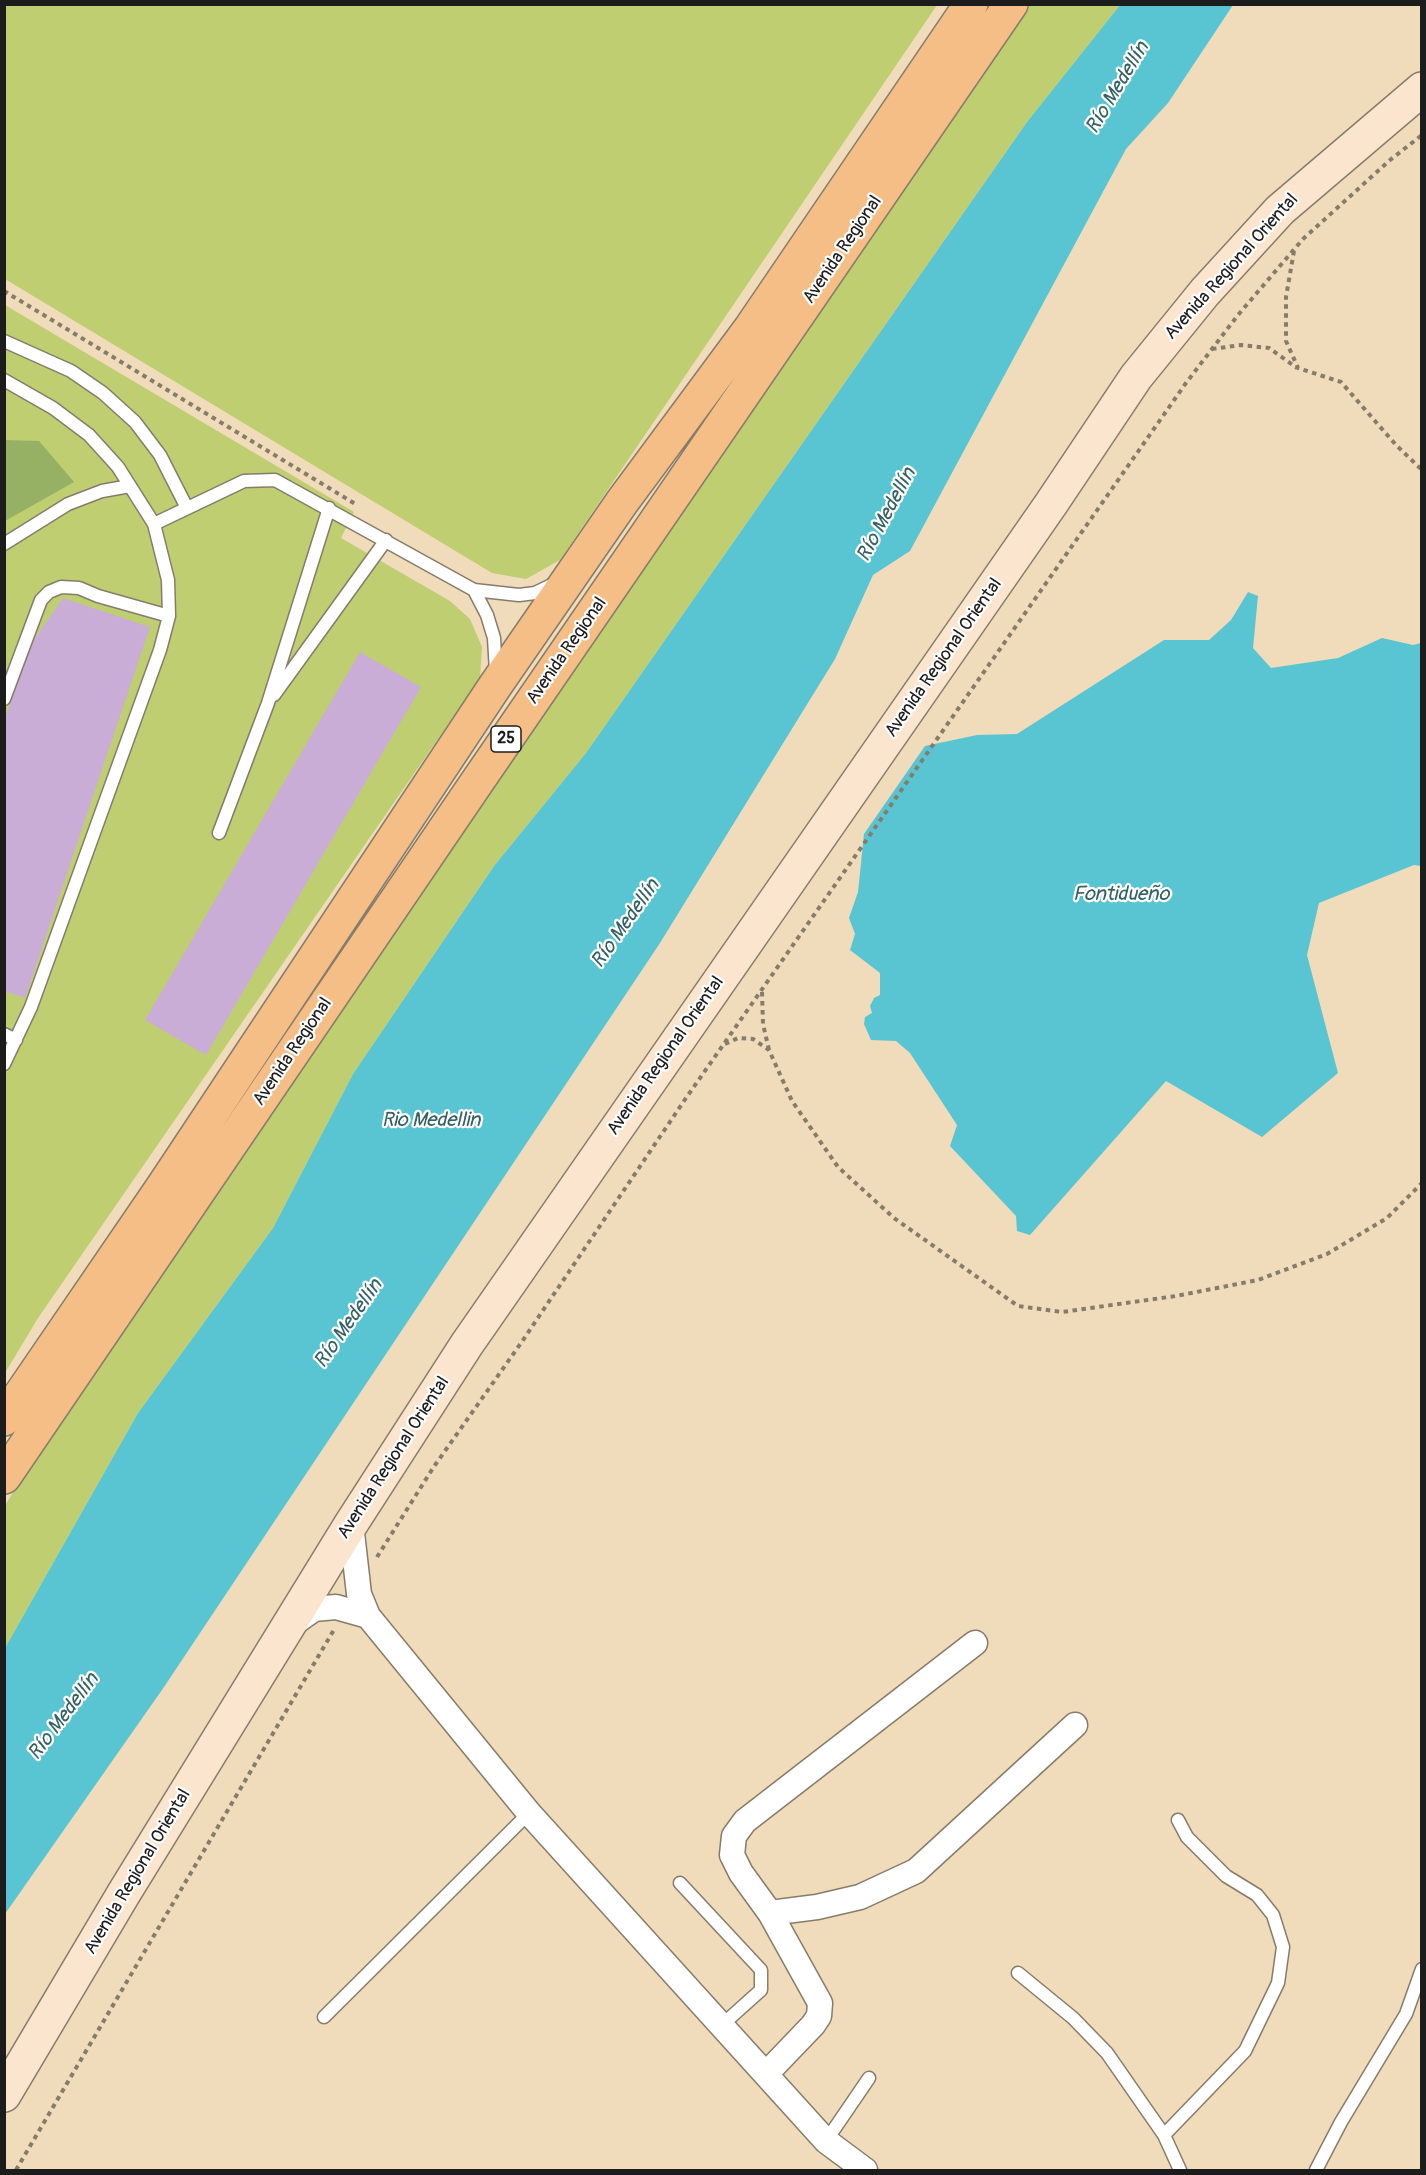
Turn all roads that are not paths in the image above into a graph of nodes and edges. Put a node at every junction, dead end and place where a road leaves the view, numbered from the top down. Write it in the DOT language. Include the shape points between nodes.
graph roads {
  1 [pos="971,4"];
  2 [pos="1011,4"];
  3 [pos="1422,89"];
  4 [pos="4,341"];
  5 [pos="4,380"];
  6 [pos="130,486"];
  7 [pos="187,508"];
  8 [pos="329,508"];
  9 [pos="154,524"];
  10 [pos="386,540"];
  11 [pos="4,544"];
  12 [pos="570,577"];
  13 [pos="474,590"];
  14 [pos="169,616"];
  15 [pos="495,686"];
  16 [pos="4,699"];
  17 [pos="268,703"];
  18 [pos="219,833"];
  19 [pos="10,1037"];
  20 [pos="4,1064"];
  21 [pos="4,1419"];
  22 [pos="4,1477"];
  23 [pos="351,1524"];
  24 [pos="357,1612"];
  25 [pos="288,1626"];
  26 [pos="975,1643"];
  27 [pos="1075,1725"];
  28 [pos="529,1813"];
  29 [pos="1178,1820"];
  30 [pos="680,1883"];
  31 [pos="770,1913"];
  32 [pos="1422,1970"];
  33 [pos="1018,1973"];
  34 [pos="324,2017"];
  35 [pos="722,2025"];
  36 [pos="766,2074"];
  37 [pos="869,2078"];
  38 [pos="4,2095"];
  39 [pos="1164,2135"];
  40 [pos="826,2140"];
  41 [pos="866,2170"];
  42 [pos="1180,2170"];
  43 [pos="1316,2170"];
  1 -- 12 [label="highway, Avenida Regional / 25" via="750,329"];
  2 -- 22 [label="highway, Avenida Regional / 25"];
  3 -- 23 [label="main road, Avenida Regional Oriental" via="1280,210 1205,292 1136,377 468,1344"];
  4 -- 7 [label="lane" via="71,371 103,393 160,455"];
  5 -- 6 [label="lane" via="54,408 89,435"];
  6 -- 9 [label="lane"];
  6 -- 11 [label="lane" via="102,491 68,504"];
  7 -- 8 [label="lane" via="244,481 275,480"];
  7 -- 9 [label="lane"];
  8 -- 10 [label="lane"];
  8 -- 17 [label="lane"];
  9 -- 14 [label="lane" via="168,580"];
  10 -- 13 [label="lane"];
  10 -- 17 [label="lane"];
  12 -- 13 [label="lane" via="535,593"];
  12 -- 15 [label="highway, Avenida Regional / 25"];
  13 -- 15 [label="lane" via="494,638"];
  14 -- 16 [label="lane" via="79,588 61,587 49,592 41,600"];
  14 -- 19 [label="lane" via="35,997"];
  15 -- 21 [label="highway, Avenida Regional / 25"];
  17 -- 18 [label="lane"];
  19 -- 20 [label="lane"];
  23 -- 24 [label="street"];
  23 -- 25 [label="main road, Avenida Regional Oriental"];
  24 -- 25 [label="street" via="336,1607 314,1609"];
  24 -- 28 [label="street"];
  25 -- 38 [label="main road, Avenida Regional Oriental"];
  26 -- 31 [label="street" via="746,1821 734,1836 732,1855"];
  27 -- 31 [label="street" via="916,1871 860,1897"];
  28 -- 34 [label="lane"];
  28 -- 35 [label="street"];
  29 -- 39 [label="lane" via="1187,1837 1226,1876 1257,1895 1273,1915 1283,1947 1278,1983 1245,2051"];
  30 -- 35 [label="lane" via="761,1970 761,1990"];
  31 -- 36 [label="street" via="820,2003 813,2025"];
  32 -- 43 [label="lane" via="1406,2014"];
  33 -- 39 [label="lane" via="1073,2018 1107,2053"];
  35 -- 36 [label="street"];
  36 -- 40 [label="street"];
  37 -- 40 [label="lane"];
  39 -- 42 [label="lane"];
  40 -- 41 [label="street"];
}
